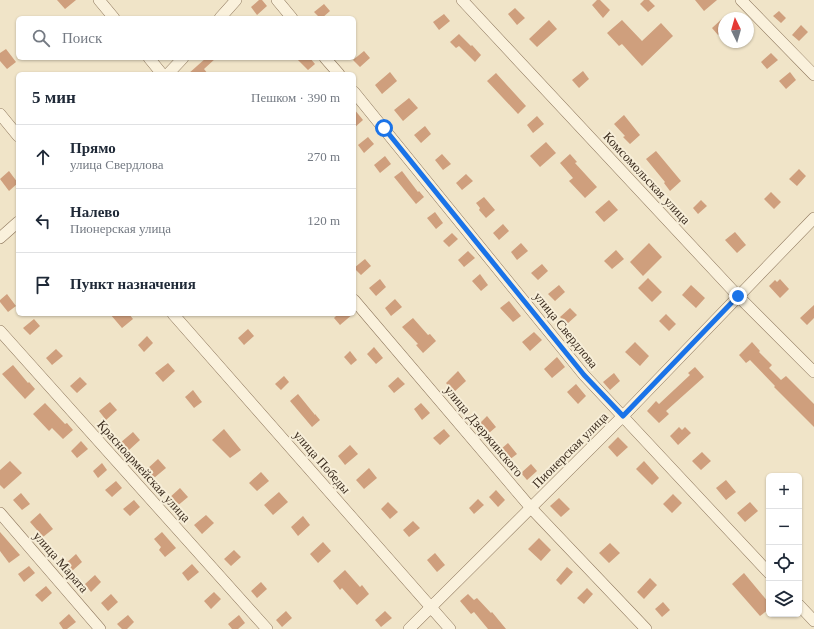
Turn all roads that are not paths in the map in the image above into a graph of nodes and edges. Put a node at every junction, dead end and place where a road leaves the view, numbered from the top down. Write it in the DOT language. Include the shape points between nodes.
graph roads {
  1 [pos="99,0"];
  2 [pos="236,0"];
  3 [pos="277,0"];
  4 [pos="462,0"];
  5 [pos="741,0"];
  6 [pos="112,16"];
  7 [pos="222,16"];
  8 [pos="290,16"];
  9 [pos="151,60"];
  10 [pos="181,60"];
  11 [pos="327,60"];
  12 [pos="160,72"];
  13 [pos="170,72"];
  14 [pos="337,72"];
  15 [pos="814,75"];
  16 [pos="356,94"];
  17 [pos="0,114"];
  18 [pos="16,134"];
  19 [pos="814,218"];
  20 [pos="16,224"];
  21 [pos="0,238"];
  22 [pos="738,296"];
  23 [pos="356,302"];
  24 [pos="175,316"];
  25 [pos="0,331"];
  26 [pos="814,372"];
  27 [pos="623,416"];
  28 [pos="531,508"];
  29 [pos="0,512"];
  30 [pos="766,570"];
  31 [pos="432,607"];
  32 [pos="802,608"];
  33 [pos="814,621"];
  34 [pos="100,629"];
  35 [pos="267,629"];
  36 [pos="409,629"];
  37 [pos="450,629"];
  38 [pos="646,629"];
  1 -- 6 [label="street"];
  2 -- 7 [label="street"];
  3 -- 8 [label="street"];
  4 -- 22 [label="street, Комсомольская улица"];
  5 -- 15 [label="street"];
  9 -- 12 [label="street"];
  10 -- 13 [label="street"];
  11 -- 14 [label="street"];
  16 -- 27 [label="street, улица Свердлова" via="584,375"];
  17 -- 18 [label="street"];
  19 -- 22 [label="street, Пионерская улица"];
  20 -- 21 [label="street"];
  22 -- 26 [label="street, Комсомольская улица"];
  22 -- 27 [label="street, Пионерская улица"];
  23 -- 28 [label="street, улица Дзержинского"];
  24 -- 31 [label="street, улица Победы"];
  25 -- 35 [label="street, Красноармейская улица"];
  27 -- 28 [label="street, Пионерская улица"];
  27 -- 30 [label="street, улица Свердлова"];
  28 -- 31 [label="street, Пионерская улица"];
  28 -- 38 [label="street, улица Дзержинского"];
  29 -- 34 [label="street, улица Марата"];
  31 -- 36 [label="street, Пионерская улица"];
  31 -- 37 [label="street, улица Победы"];
  32 -- 33 [label="street"];
}
